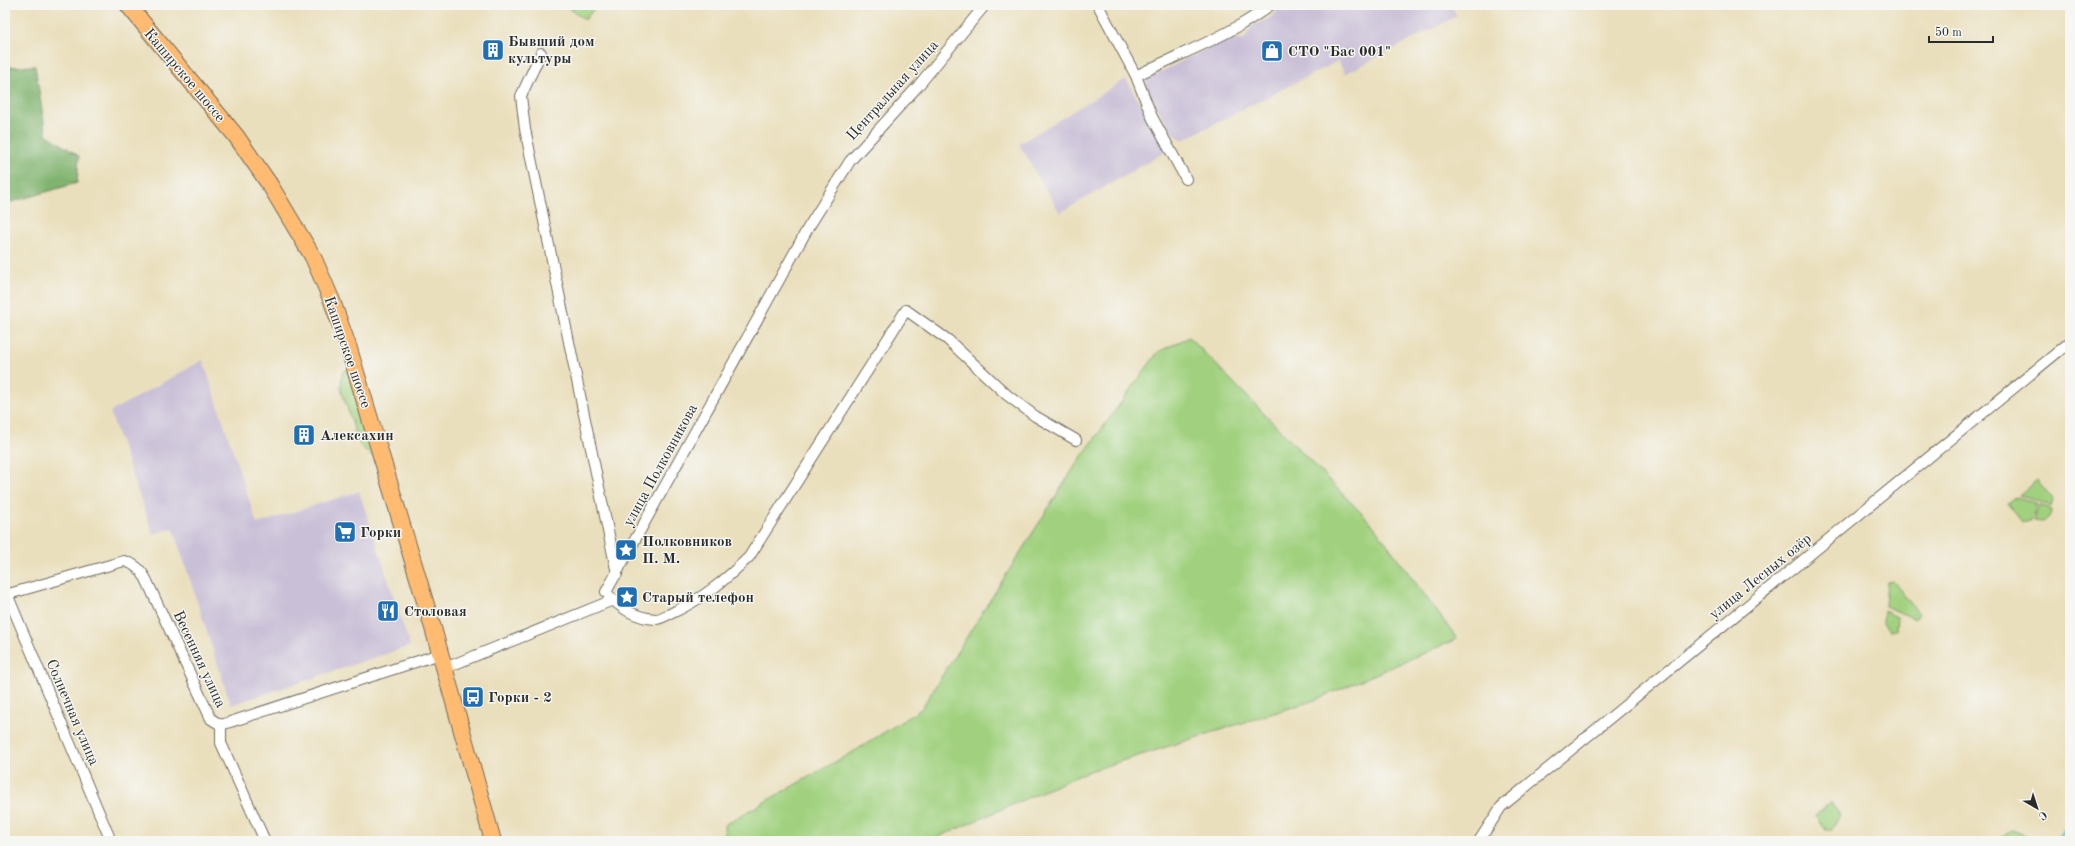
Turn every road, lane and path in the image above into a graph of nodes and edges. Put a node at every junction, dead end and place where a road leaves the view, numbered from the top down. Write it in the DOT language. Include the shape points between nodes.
graph roads {
  1 [pos="128,5"];
  2 [pos="985,5"];
  3 [pos="1098,5"];
  4 [pos="1270,5"];
  5 [pos="541,53"];
  6 [pos="1136,76"];
  7 [pos="1186,180"];
  8 [pos="826,199"];
  9 [pos="2070,342"];
  10 [pos="1076,440"];
  11 [pos="617,574"];
  12 [pos="6,594"];
  13 [pos="613,600"];
  14 [pos="442,661"];
  15 [pos="221,725"];
  16 [pos="111,841"];
  17 [pos="265,841"];
  18 [pos="493,841"];
  19 [pos="1479,841"];
  1 -- 14 [label="main road, Каширское шоссе" via="236,136 270,185 313,257 349,349"];
  2 -- 8 [label="street, Центральная улица" via="918,86 850,160"];
  3 -- 6 [label="street"];
  4 -- 6 [label="street" via="1256,17"];
  5 -- 11 [label="street" via="522,96 525,129"];
  6 -- 7 [label="street" via="1152,117"];
  8 -- 11 [label="street, улица Полковникова"];
  9 -- 19 [label="street, улица Лесных озёр" via="1501,807"];
  10 -- 13 [label="street" via="1035,416 1007,395 948,340 906,310 749,557 718,586 658,619 633,614"];
  11 -- 13 [label="street, улица Полковникова" via="606,592"];
  12 -- 15 [label="street, Весенняя улица" via="124,561 132,563 140,569 146,579 210,719"];
  12 -- 16 [label="street, Солнечная улица"];
  13 -- 14 [label="street"];
  14 -- 15 [label="street"];
  14 -- 18 [label="main road, Каширское шоссе"];
  15 -- 17 [label="street, Весенняя улица" via="221,743"];
}
